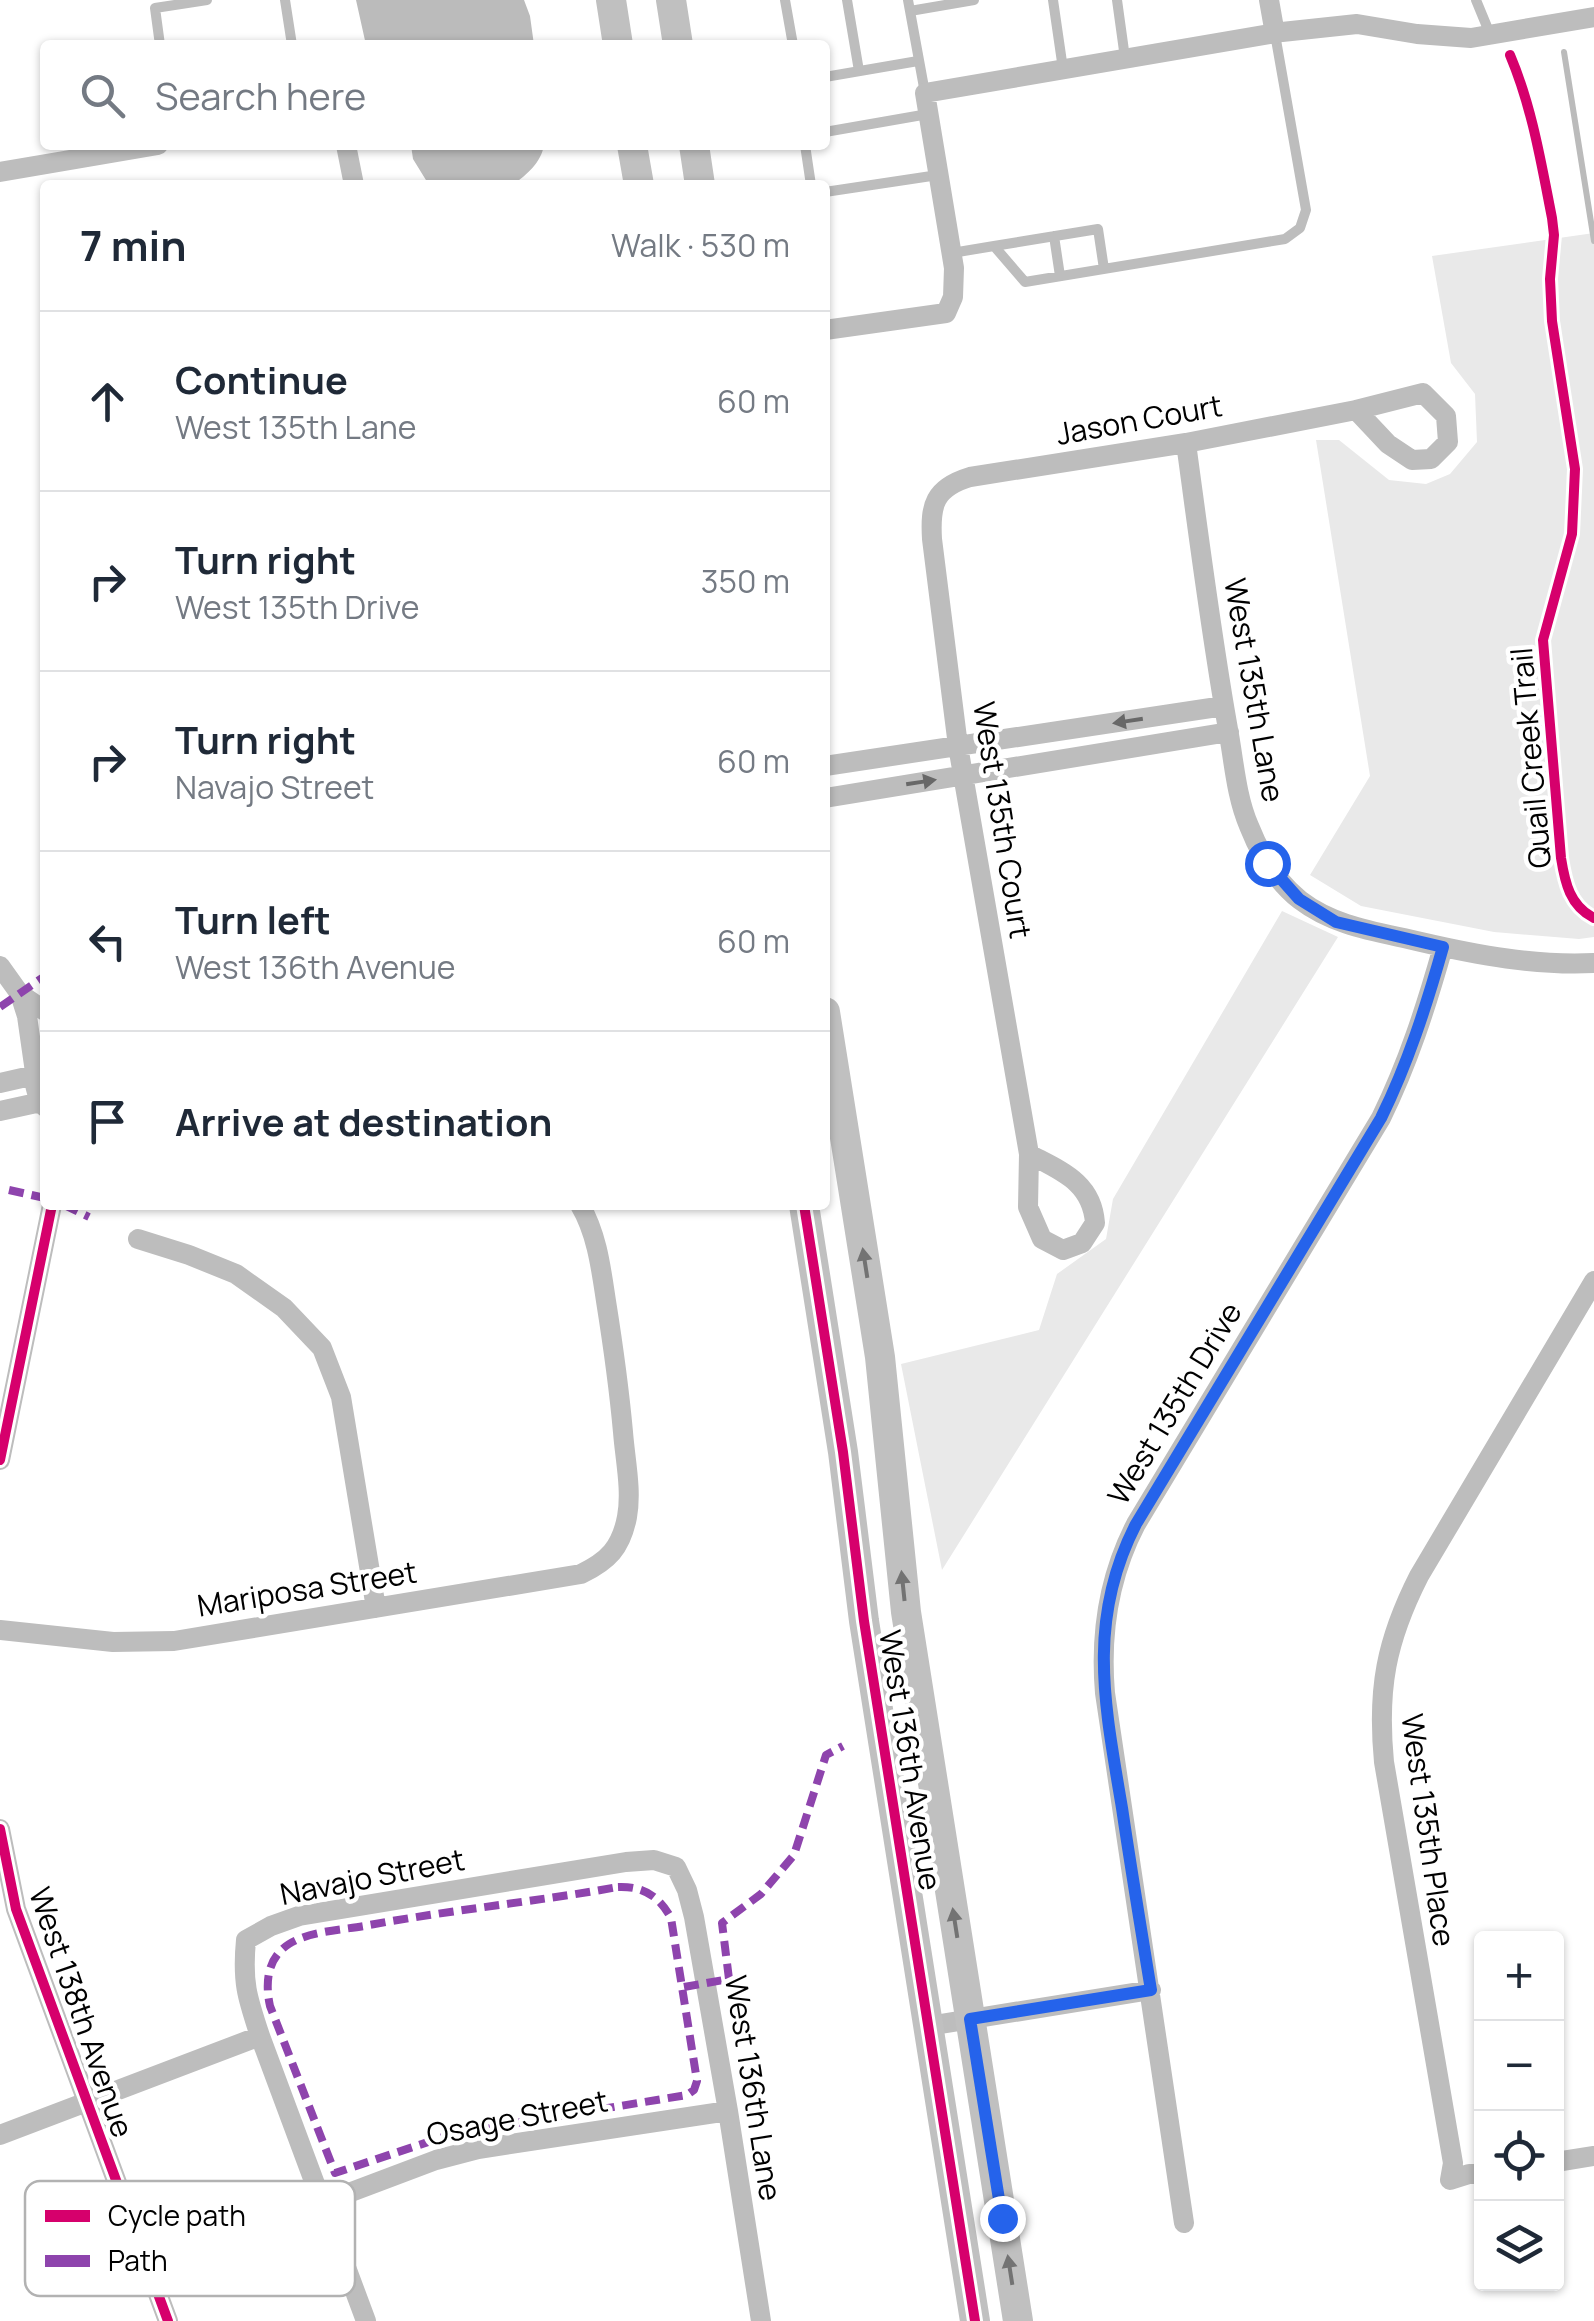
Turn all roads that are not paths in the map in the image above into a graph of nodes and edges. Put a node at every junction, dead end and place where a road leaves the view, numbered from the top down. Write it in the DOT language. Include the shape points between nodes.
graph roads {
  1 [pos="207,0"];
  2 [pos="285,0"];
  3 [pos="611,0"];
  4 [pos="671,0"];
  5 [pos="785,0"];
  6 [pos="847,0"];
  7 [pos="974,0"];
  8 [pos="1053,0"];
  9 [pos="1117,0"];
  10 [pos="1269,0"];
  11 [pos="1476,0"];
  12 [pos="909,6"];
  13 [pos="1594,17"];
  14 [pos="1275,34"];
  15 [pos="1490,35"];
  16 [pos="159,40"];
  17 [pos="291,40"];
  18 [pos="617,40"];
  19 [pos="677,40"];
  20 [pos="792,40"];
  21 [pos="1125,59"];
  22 [pos="918,61"];
  23 [pos="1063,69"];
  24 [pos="859,71"];
  25 [pos="830,75"];
  26 [pos="927,103"];
  27 [pos="830,131"];
  28 [pos="129,150"];
  29 [pos="347,150"];
  30 [pos="633,150"];
  31 [pos="695,150"];
  32 [pos="805,150"];
  33 [pos="0,172"];
  34 [pos="938,175"];
  35 [pos="353,180"];
  36 [pos="638,180"];
  37 [pos="699,180"];
  38 [pos="810,180"];
  39 [pos="830,191"];
  40 [pos="1054,236"];
  41 [pos="994,246"];
  42 [pos="951,254"];
  43 [pos="1104,269"];
  44 [pos="1060,276"];
  45 [pos="830,329"];
  46 [pos="1356,410"];
  47 [pos="1186,443"];
  48 [pos="938,496"];
  49 [pos="1224,706"];
  50 [pos="1229,732"];
  51 [pos="958,746"];
  52 [pos="830,765"];
  53 [pos="964,775"];
  54 [pos="830,797"];
  55 [pos="1443,947"];
  56 [pos="1594,963"];
  57 [pos="0,966"];
  58 [pos="20,994"];
  59 [pos="40,1008"];
  60 [pos="830,1044"];
  61 [pos="40,1063"];
  62 [pos="35,1074"];
  63 [pos="0,1082"];
  64 [pos="40,1098"];
  65 [pos="40,1104"];
  66 [pos="0,1111"];
  67 [pos="1030,1154"];
  68 [pos="51,1210"];
  69 [pos="582,1210"];
  70 [pos="805,1210"];
  71 [pos="138,1239"];
  72 [pos="1594,1281"];
  73 [pos="0,1460"];
  74 [pos="376,1608"];
  75 [pos="0,1630"];
  76 [pos="0,1829"];
  77 [pos="676,1867"];
  78 [pos="1151,1990"];
  79 [pos="970,2019"];
  80 [pos="928,2026"];
  81 [pos="260,2036"];
  82 [pos="86,2102"];
  83 [pos="728,2111"];
  84 [pos="0,2135"];
  85 [pos="1594,2156"];
  86 [pos="1564,2161"];
  87 [pos="1474,2174"];
  88 [pos="116,2181"];
  89 [pos="314,2181"];
  90 [pos="355,2191"];
  91 [pos="1184,2223"];
  92 [pos="355,2292"];
  93 [pos="159,2296"];
  94 [pos="168,2321"];
  95 [pos="366,2321"];
  96 [pos="760,2321"];
  97 [pos="975,2321"];
  98 [pos="1018,2321"];
  1 -- 16 [label="lane" via="155,8"];
  2 -- 17 [label="lane"];
  3 -- 18 [label="main road"];
  4 -- 19 [label="main road"];
  5 -- 20 [label="lane"];
  6 -- 24 [label="lane"];
  7 -- 12 [label="lane"];
  8 -- 23 [label="lane"];
  9 -- 21 [label="lane"];
  10 -- 14 [label="street"];
  11 -- 15 [label="lane"];
  12 -- 22 [label="lane"];
  13 -- 15 [label="street"];
  14 -- 15 [label="street" via="1357,24 1417,34"];
  14 -- 21 [label="street"];
  14 -- 43 [label="lane" via="1306,210 1300,228 1285,239"];
  21 -- 23 [label="street"];
  22 -- 24 [label="lane"];
  22 -- 26 [label="lane"];
  23 -- 26 [label="street"];
  24 -- 25 [label="lane"];
  26 -- 27 [label="lane"];
  26 -- 34 [label="street"];
  28 -- 33 [label="street"];
  29 -- 35 [label="street"];
  30 -- 36 [label="main road"];
  31 -- 37 [label="main road"];
  32 -- 38 [label="lane"];
  34 -- 39 [label="lane"];
  34 -- 42 [label="street"];
  40 -- 41 [label="lane"];
  40 -- 43 [label="lane" via="1098,229"];
  40 -- 44 [label="lane"];
  41 -- 42 [label="lane"];
  41 -- 44 [label="lane" via="1025,282"];
  42 -- 45 [label="street" via="953,296 946,313"];
  43 -- 44 [label="lane"];
  46 -- 47 [label="street, Jason Court"];
  47 -- 48 [label="street, Jason Court" via="970,477"];
  47 -- 49 [label="street, West 135th Lane"];
  48 -- 51 [label="street, West 135th Court" via="932,539"];
  49 -- 50 [label="street, West 135th Lane"];
  49 -- 51 [label="street, one-way"];
  50 -- 53 [label="street"];
  50 -- 55 [label="street, West 135th Lane" via="1248,823 1282,882 1336,922"];
  51 -- 52 [label="street"];
  51 -- 53 [label="street, West 135th Court"];
  54 -- 53 [label="street, one-way"];
  53 -- 67 [label="street, West 135th Court"];
  55 -- 56 [label="street, West 135th Lane"];
  55 -- 78 [label="street, West 135th Drive" via="1414,1044 1381,1118 1136,1524 1117,1568 1102,1661"];
  57 -- 58 [label="street"];
  58 -- 59 [label="street"];
  58 -- 62 [label="street"];
  79 -- 60 [label="main road, West 136th Avenue, one-way" via="906,1612 884,1386"];
  61 -- 62 [label="street"];
  62 -- 63 [label="street"];
  62 -- 64 [label="street"];
  65 -- 66 [label="street"];
  67 -- 67 [label="street, West 135th Court" via="1028,1207 1042,1239 1063,1250 1082,1242 1096,1224 1094,1210 1074,1178"];
  68 -- 73 [label="street"];
  69 -- 74 [label="street, Mariposa Street" via="598,1249 628,1486 615,1551 581,1574"];
  70 -- 80 [label="main road, West 136th Avenue"];
  71 -- 74 [label="street" via="236,1274 284,1308 322,1348 341,1396"];
  72 -- 87 [label="street, West 135th Place" via="1418,1576 1386,1662 1384,1762 1453,2163 1450,2180"];
  74 -- 75 [label="street, Mariposa Street" via="174,1640 113,1642"];
  76 -- 82 [label="street, West 138th Avenue" via="16,1908"];
  77 -- 81 [label="street, Navajo Street" via="626,1862 271,1926 246,1940 245,1991"];
  77 -- 83 [label="street, West 136th Lane" via="694,1917"];
  78 -- 79 [label="street"];
  78 -- 91 [label="street, West 135th Drive"];
  79 -- 80 [label="street"];
  98 -- 79 [label="main road, West 136th Avenue, one-way"];
  80 -- 97 [label="main road, West 136th Avenue"];
  81 -- 82 [label="street"];
  81 -- 89 [label="street"];
  82 -- 84 [label="street"];
  82 -- 88 [label="street, West 138th Avenue"];
  83 -- 90 [label="street, Osage Street" via="478,2149"];
  83 -- 96 [label="street, West 136th Lane"];
  85 -- 86 [label="street"];
  92 -- 95 [label="street"];
  93 -- 94 [label="street, West 138th Avenue"];
}
